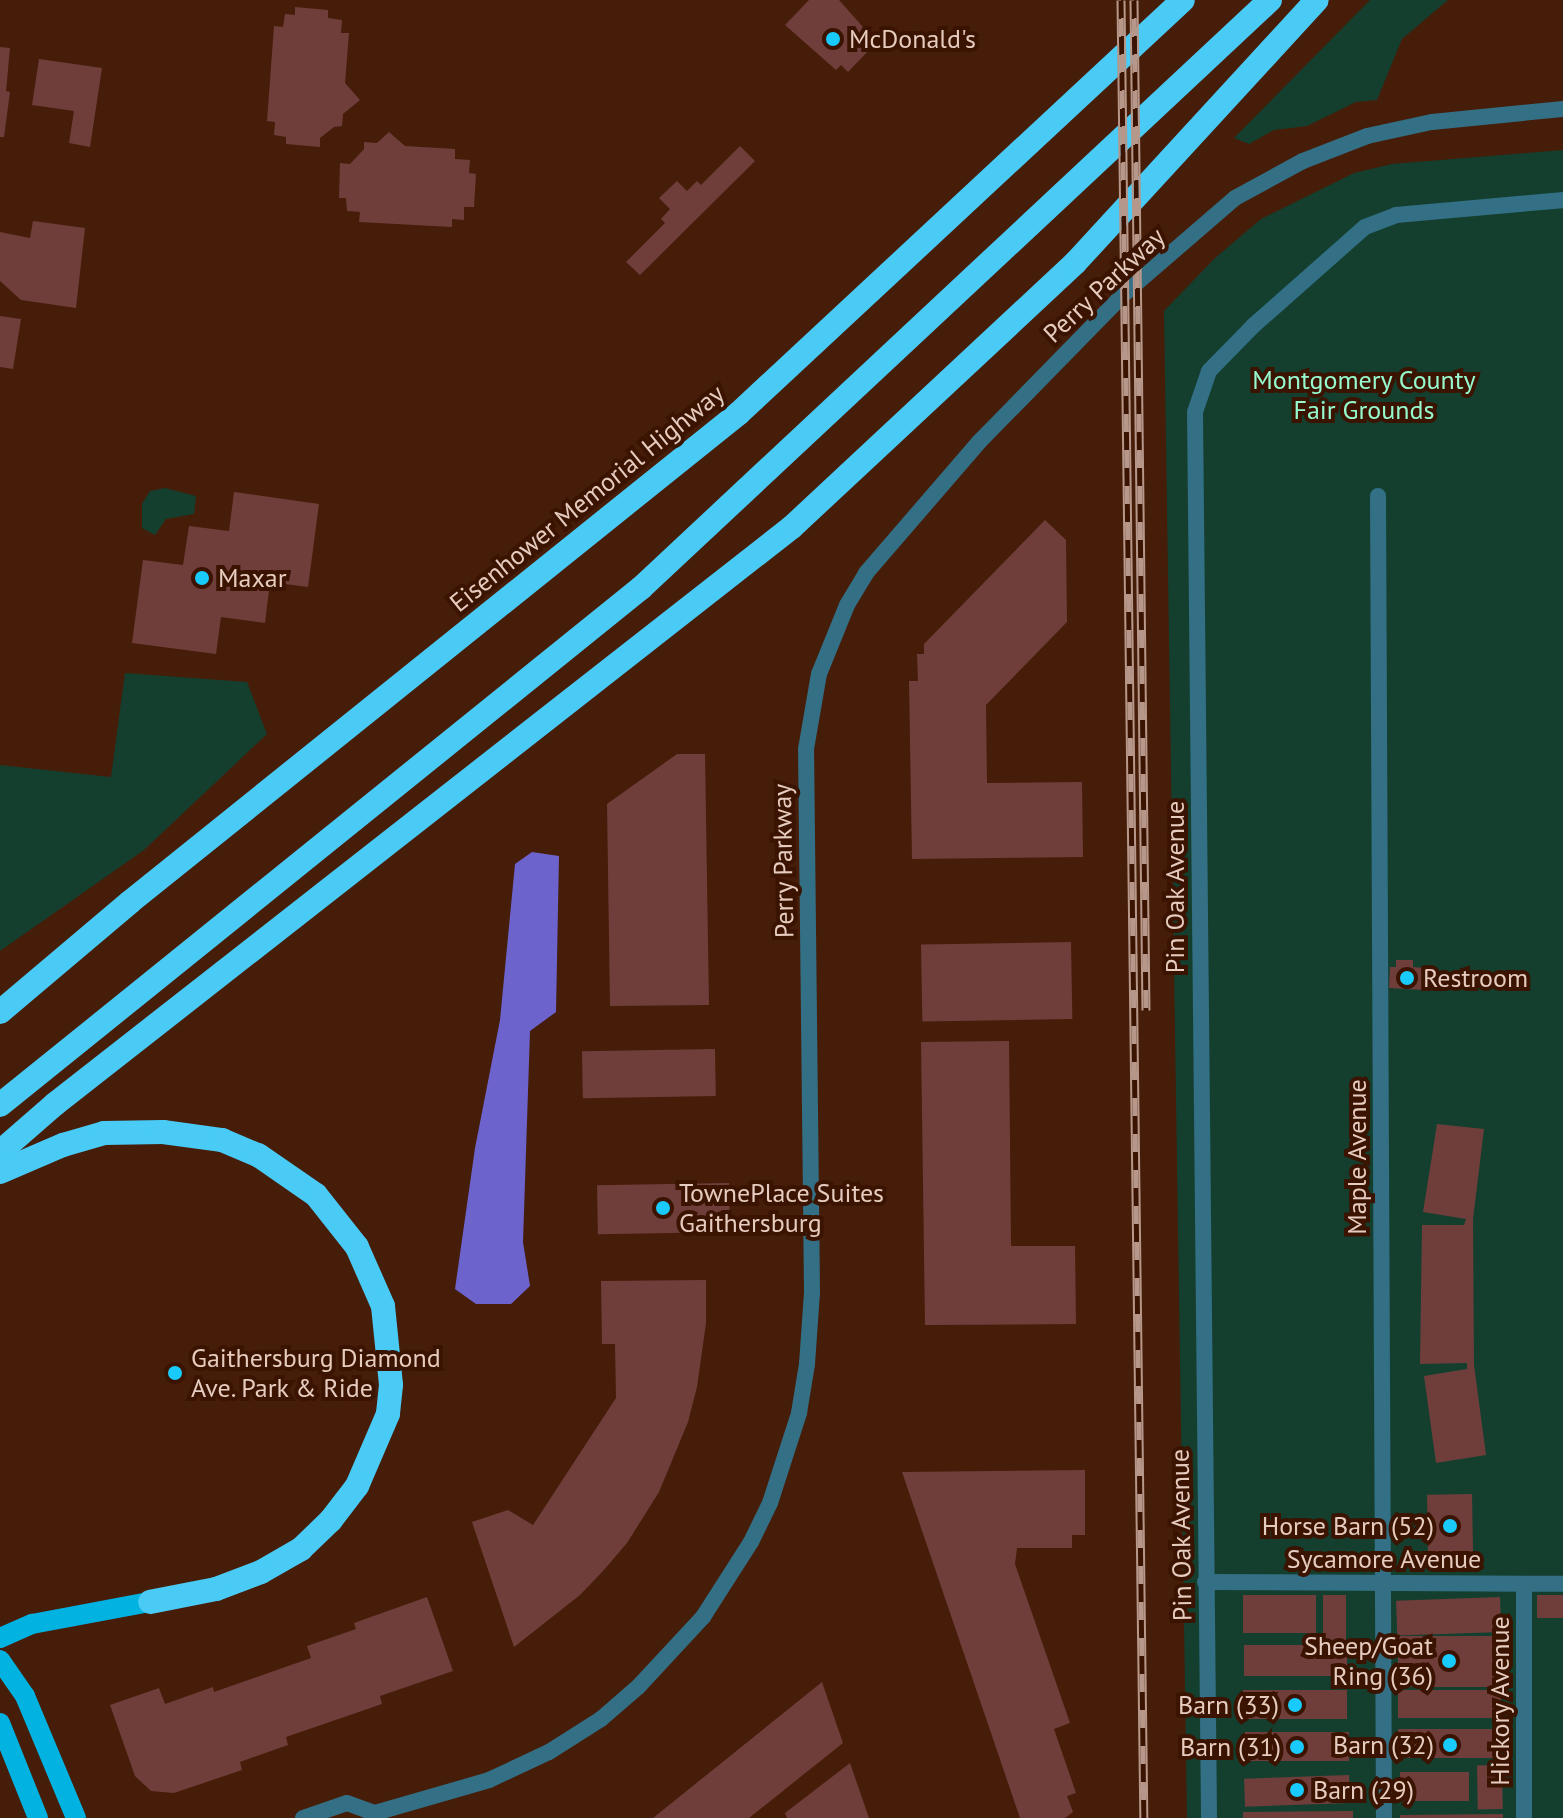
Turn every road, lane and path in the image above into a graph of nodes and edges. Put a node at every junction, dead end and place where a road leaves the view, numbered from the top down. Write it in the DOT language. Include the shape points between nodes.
graph roads {
  1 [pos="1183,0"];
  2 [pos="1270,0"];
  3 [pos="1317,0"];
  4 [pos="1563,109"];
  5 [pos="1563,200"];
  6 [pos="1378,496"];
  7 [pos="0,1012"];
  8 [pos="0,1105"];
  9 [pos="0,1152"];
  10 [pos="0,1172"];
  11 [pos="1205,1582"];
  12 [pos="1384,1582"];
  13 [pos="1563,1584"];
  14 [pos="1524,1585"];
  15 [pos="150,1602"];
  16 [pos="0,1638"];
  17 [pos="0,1660"];
  18 [pos="0,1723"];
  19 [pos="373,1816"];
  20 [pos="38,1818"];
  21 [pos="76,1818"];
  22 [pos="303,1818"];
  23 [pos="1209,1818"];
  24 [pos="1384,1818"];
  25 [pos="1524,1818"];
  1 -- 7 [label="highway, Eisenhower Memorial Highway" via="739,413"];
  2 -- 8 [label="highway" via="641,588"];
  3 -- 9 [label="highway" via="1075,263 792,527"];
  4 -- 19 [label="street, Perry Parkway" via="1432,122 1367,136 1303,161 1235,198 1125,293 979,442 866,573 819,674 806,749 812,1292 799,1413 770,1503 703,1617 601,1719 549,1752 489,1780"];
  5 -- 11 [label="street, Pin Oak Avenue" via="1396,215 1365,227 1209,371 1195,412"];
  6 -- 12 [label="street, Maple Avenue"];
  10 -- 15 [label="highway" via="104,1133 163,1132 222,1140 258,1155 316,1195 357,1247 383,1306 391,1385 388,1414 357,1486 331,1520 301,1549 261,1572 216,1589"];
  11 -- 12 [label="street, Sycamore Avenue"];
  11 -- 23 [label="street, Pin Oak Avenue"];
  12 -- 14 [label="street, Sycamore Avenue"];
  12 -- 24 [label="street, Maple Avenue"];
  13 -- 14 [label="street, Sycamore Avenue"];
  14 -- 25 [label="street, Hickory Avenue"];
  15 -- 16 [label="main road" via="32,1624"];
  17 -- 21 [label="main road" via="25,1696"];
  18 -- 20 [label="main road"];
  19 -- 22 [label="street, Perry Parkway" via="347,1803"];
}
